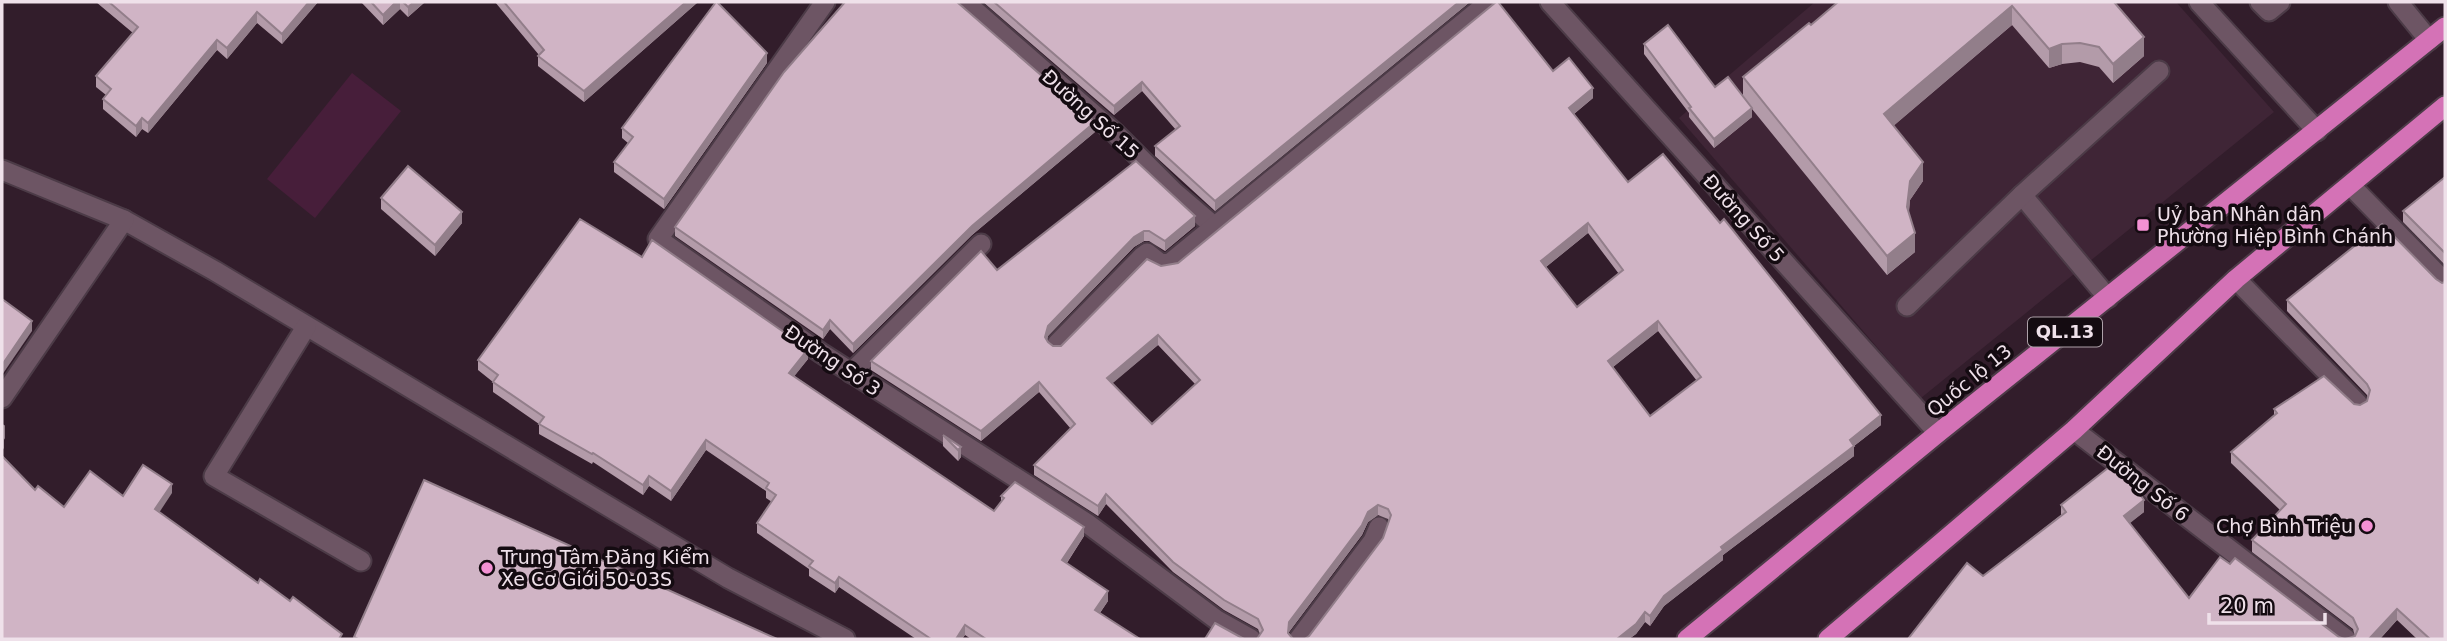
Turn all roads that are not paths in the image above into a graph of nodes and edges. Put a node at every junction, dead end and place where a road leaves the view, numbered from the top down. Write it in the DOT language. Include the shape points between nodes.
graph roads {
  1 [pos="825,2"];
  2 [pos="965,2"];
  3 [pos="1489,2"];
  4 [pos="1550,2"];
  5 [pos="2199,2"];
  6 [pos="2260,2"];
  7 [pos="2280,2"];
  8 [pos="2398,2"];
  9 [pos="2445,27"];
  10 [pos="2429,40"];
  11 [pos="2159,71"];
  12 [pos="2445,106"];
  13 [pos="2317,131"];
  14 [pos="2,170"];
  15 [pos="2350,185"];
  16 [pos="2022,195"];
  17 [pos="124,220"];
  18 [pos="1215,227"];
  19 [pos="981,244"];
  20 [pos="2236,279"];
  21 [pos="2445,282"];
  22 [pos="2108,298"];
  23 [pos="1907,306"];
  24 [pos="306,327"];
  25 [pos="1058,344"];
  26 [pos="851,373"];
  27 [pos="2,398"];
  28 [pos="2358,404"];
  29 [pos="2074,430"];
  30 [pos="1938,433"];
  31 [pos="1379,527"];
  32 [pos="361,561"];
  33 [pos="845,639"];
  34 [pos="1251,639"];
  35 [pos="1299,639"];
  36 [pos="1687,639"];
  37 [pos="1828,639"];
  38 [pos="2346,639"];
  1 -- 26 [label="street, Đường Số 3" via="658,239"];
  2 -- 18 [label="street, Đường Số 15"];
  3 -- 18 [label="street"];
  4 -- 30 [label="street, Đường Số 5"];
  5 -- 13 [label="street"];
  6 -- 7 [label="street" via="2269,11"];
  8 -- 10 [label="street"];
  9 -- 10 [label="highway, Quốc lộ 13 / QL.13"];
  10 -- 13 [label="highway, Quốc lộ 13 / QL.13"];
  11 -- 16 [label="street"];
  12 -- 15 [label="highway"];
  13 -- 22 [label="highway, Quốc lộ 13 / QL.13"];
  14 -- 17 [label="street"];
  15 -- 20 [label="highway"];
  15 -- 21 [label="street"];
  16 -- 22 [label="street"];
  16 -- 23 [label="street"];
  17 -- 24 [label="street"];
  17 -- 27 [label="street"];
  18 -- 25 [label="street" via="1170,263 1161,264 1147,253"];
  19 -- 26 [label="street"];
  20 -- 28 [label="street"];
  20 -- 29 [label="highway"];
  22 -- 30 [label="highway, Quốc lộ 13 / QL.13"];
  24 -- 32 [label="street" via="214,476"];
  24 -- 33 [label="street" via="728,578"];
  26 -- 34 [label="street, Đường Số 3" via="1088,524 1217,620"];
  29 -- 37 [label="highway"];
  29 -- 38 [label="street, Đường Số 6"];
  30 -- 36 [label="highway, Quốc lộ 13 / QL.13"];
  31 -- 35 [label="street"];
}
